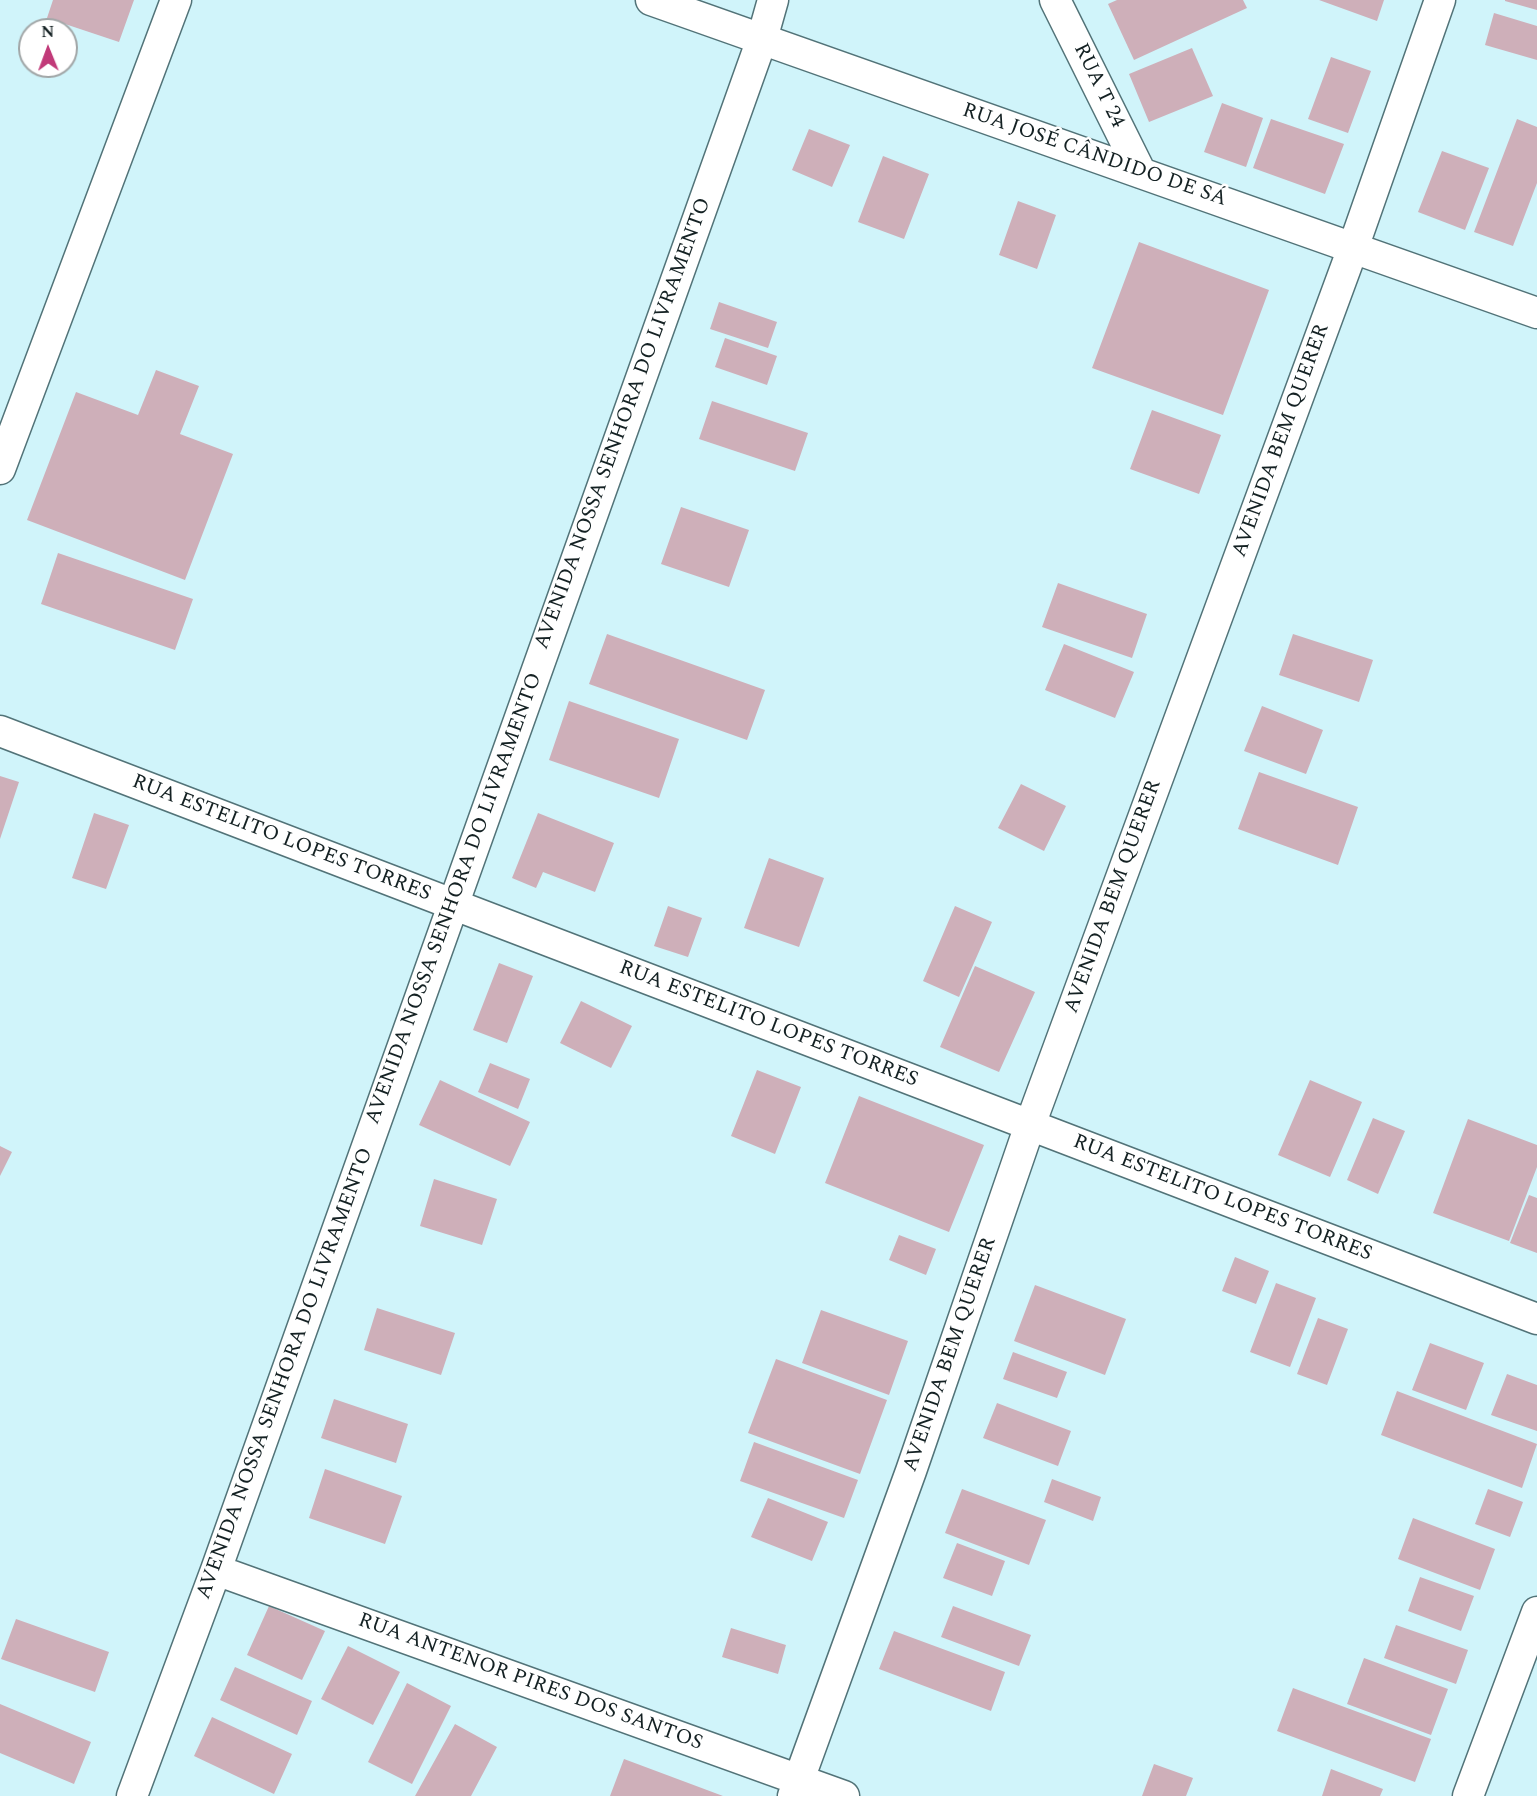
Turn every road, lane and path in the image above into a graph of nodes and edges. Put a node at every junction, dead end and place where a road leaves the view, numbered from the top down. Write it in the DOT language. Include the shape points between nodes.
graph roads {
  1 [pos="176,0"];
  2 [pos="651,0"];
  3 [pos="773,0"];
  4 [pos="1055,0"];
  5 [pos="1440,0"];
  6 [pos="762,39"];
  7 [pos="1141,173"];
  8 [pos="1353,248"];
  9 [pos="1537,313"];
  10 [pos="0,469"];
  11 [pos="0,731"];
  12 [pos="453,905"];
  13 [pos="1030,1125"];
  14 [pos="1537,1319"];
  15 [pos="216,1570"];
  16 [pos="1537,1612"];
  17 [pos="796,1788"];
  18 [pos="132,1796"];
  19 [pos="844,1796"];
  20 [pos="1468,1796"];
  1 -- 10 [label="street"];
  2 -- 6 [label="street, RUA JOSÉ CÂNDIDO DE SÁ"];
  3 -- 6 [label="street, AVENIDA NOSSA SENHORA DO LIVRAMENTO"];
  4 -- 7 [label="street, RUA T 24"];
  5 -- 8 [label="street, AVENIDA BEM QUERER"];
  6 -- 7 [label="street, RUA JOSÉ CÂNDIDO DE SÁ"];
  6 -- 12 [label="street, AVENIDA NOSSA SENHORA DO LIVRAMENTO"];
  7 -- 8 [label="street, RUA JOSÉ CÂNDIDO DE SÁ"];
  8 -- 9 [label="street, RUA JOSÉ CÂNDIDO DE SÁ"];
  8 -- 13 [label="street, AVENIDA BEM QUERER"];
  11 -- 12 [label="street, RUA ESTELITO LOPES TORRES"];
  12 -- 13 [label="street, RUA ESTELITO LOPES TORRES"];
  12 -- 15 [label="street, AVENIDA NOSSA SENHORA DO LIVRAMENTO"];
  13 -- 14 [label="street, RUA ESTELITO LOPES TORRES"];
  13 -- 17 [label="street, AVENIDA BEM QUERER"];
  15 -- 17 [label="street, RUA ANTENOR PIRES DOS SANTOS"];
  15 -- 18 [label="street, AVENIDA NOSSA SENHORA DO LIVRAMENTO"];
  16 -- 20 [label="street"];
  17 -- 19 [label="street, RUA ANTENOR PIRES DOS SANTOS"];
}
